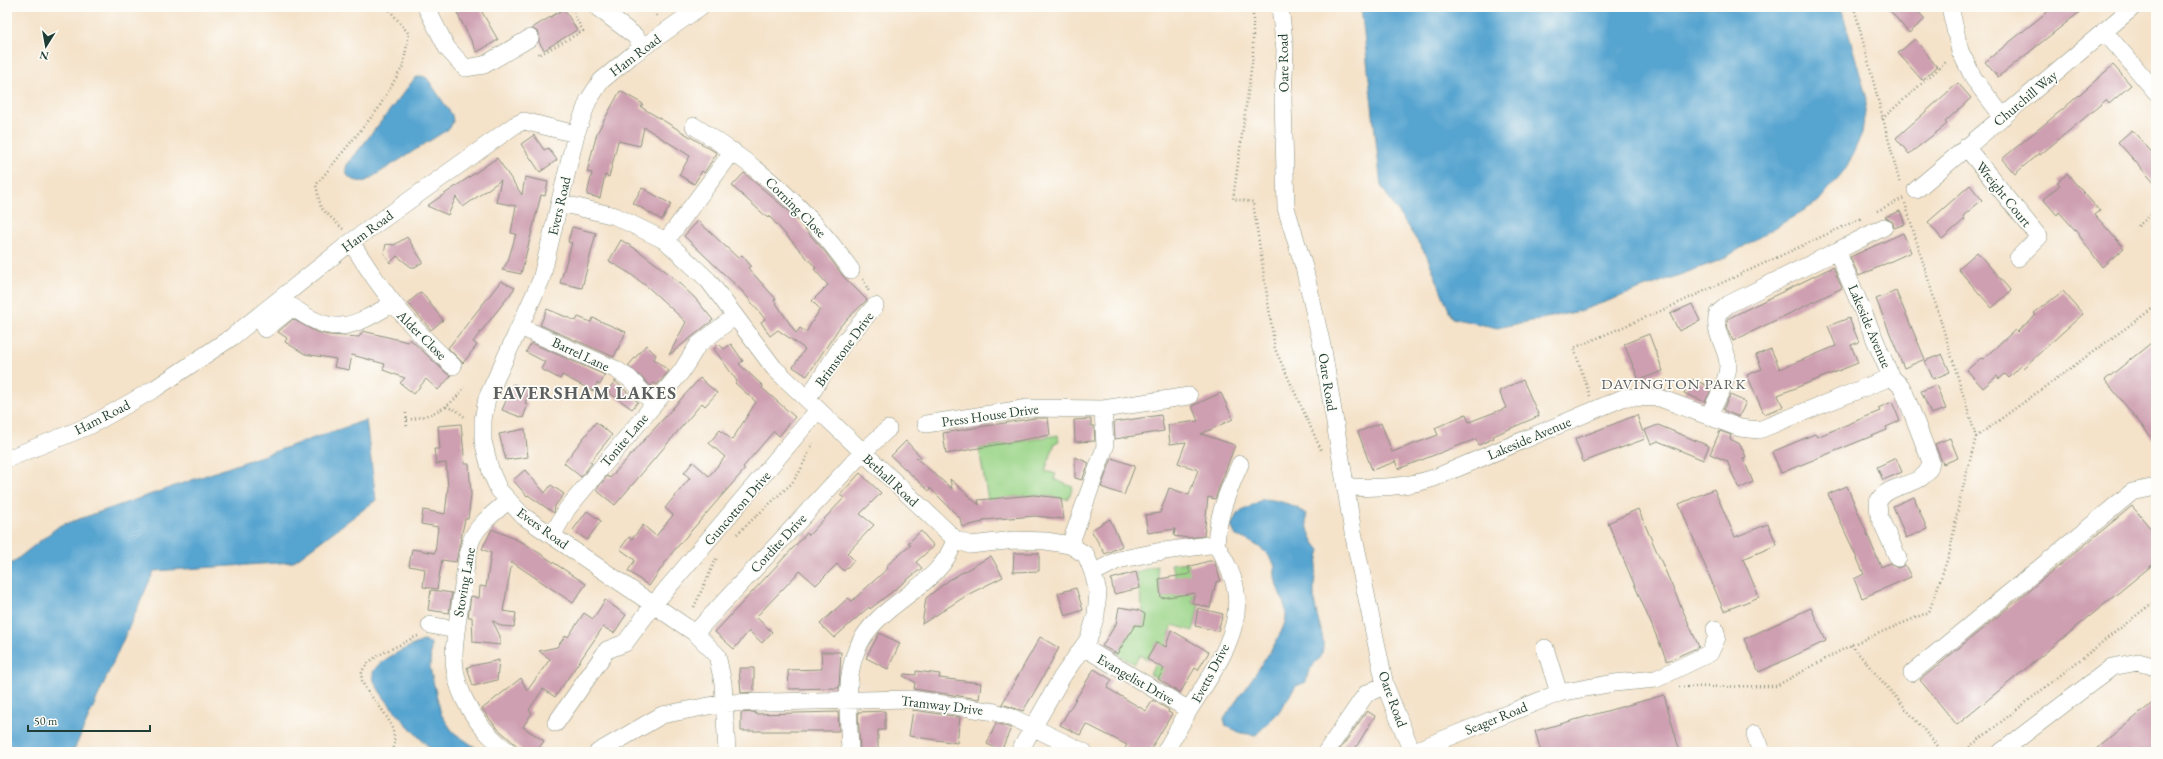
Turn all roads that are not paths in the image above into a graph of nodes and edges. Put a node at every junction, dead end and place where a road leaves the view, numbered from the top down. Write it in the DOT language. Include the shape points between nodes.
graph roads {
  1 [pos="426,7"];
  2 [pos="597,7"];
  3 [pos="700,7"];
  4 [pos="1280,7"];
  5 [pos="1950,7"];
  6 [pos="2133,7"];
  7 [pos="2104,31"];
  8 [pos="530,38"];
  9 [pos="642,47"];
  10 [pos="2156,92"];
  11 [pos="2003,116"];
  12 [pos="694,126"];
  13 [pos="576,134"];
  14 [pos="1966,147"];
  15 [pos="733,151"];
  16 [pos="1910,194"];
  17 [pos="560,203"];
  18 [pos="1884,227"];
  19 [pos="351,242"];
  20 [pos="666,242"];
  21 [pos="1837,251"];
  22 [pos="2018,258"];
  23 [pos="851,270"];
  24 [pos="392,304"];
  25 [pos="875,306"];
  26 [pos="735,316"];
  27 [pos="520,326"];
  28 [pos="265,329"];
  29 [pos="453,366"];
  30 [pos="1891,377"];
  31 [pos="812,392"];
  32 [pos="1189,396"];
  33 [pos="654,404"];
  34 [pos="1102,409"];
  35 [pos="818,410"];
  36 [pos="1709,416"];
  37 [pos="926,424"];
  38 [pos="888,429"];
  39 [pos="862,453"];
  40 [pos="7,459"];
  41 [pos="1240,464"];
  42 [pos="1345,487"];
  43 [pos="2154,489"];
  44 [pos="508,501"];
  45 [pos="552,536"];
  46 [pos="955,539"];
  47 [pos="1216,544"];
  48 [pos="1070,545"];
  49 [pos="1898,558"];
  50 [pos="1093,573"];
  51 [pos="654,604"];
  52 [pos="430,625"];
  53 [pos="1715,629"];
  54 [pos="456,630"];
  55 [pos="695,633"];
  56 [pos="1082,647"];
  57 [pos="1545,648"];
  58 [pos="2156,667"];
  59 [pos="1912,673"];
  60 [pos="1385,685"];
  61 [pos="1559,693"];
  62 [pos="850,700"];
  63 [pos="724,703"];
  64 [pos="1189,710"];
  65 [pos="556,723"];
  66 [pos="1032,728"];
  67 [pos="1755,734"];
  68 [pos="509,752"];
  69 [pos="598,752"];
  70 [pos="727,752"];
  71 [pos="850,752"];
  72 [pos="1019,752"];
  73 [pos="1084,752"];
  74 [pos="1165,752"];
  75 [pos="1326,752"];
  76 [pos="1412,752"];
  77 [pos="1761,752"];
  78 [pos="2001,752"];
  1 -- 8 [label="street" via="447,48 465,68 484,65"];
  2 -- 9 [label="street" via="636,36"];
  3 -- 9 [label="street, Ham Road"];
  4 -- 42 [label="street, Oare Road" via="1285,50 1283,99 1286,208 1304,267 1323,350"];
  5 -- 11 [label="street" via="1960,50 1974,79"];
  6 -- 7 [label="street, Churchill Way"];
  7 -- 10 [label="street"];
  7 -- 11 [label="street, Churchill Way"];
  9 -- 13 [label="street, Ham Road" via="601,81 588,101"];
  11 -- 14 [label="street, Churchill Way"];
  12 -- 15 [label="street, Corning Close"];
  13 -- 17 [label="street, Evers Road"];
  13 -- 19 [label="street, Ham Road" via="524,121 515,125"];
  14 -- 16 [label="street, Churchill Way"];
  14 -- 22 [label="street, Wreight Court" via="2039,237"];
  15 -- 20 [label="street"];
  15 -- 23 [label="street, Corning Close" via="767,177 815,223"];
  17 -- 20 [label="street, Bethall Road" via="615,216"];
  17 -- 27 [label="street, Evers Road" via="541,280"];
  18 -- 21 [label="street"];
  19 -- 24 [label="street, Alder Close"];
  19 -- 40 [label="street, Ham Road" via="232,337 156,388 91,425"];
  20 -- 26 [label="street, Bethall Road" via="708,280"];
  21 -- 30 [label="street, Lakeside Avenue"];
  21 -- 36 [label="street" via="1729,304 1718,313 1716,328 1728,363 1727,373"];
  24 -- 28 [label="street, Alder Close" via="358,323 341,326 321,323 294,307"];
  24 -- 29 [label="street, Alder Close" via="419,335"];
  25 -- 31 [label="street, Brimstone Drive" via="844,342"];
  26 -- 33 [label="street, Tonite Lane" via="698,345 681,372"];
  26 -- 35 [label="street, Bethall Road" via="774,368"];
  27 -- 33 [label="street, Barrel Lane" via="615,369 629,378"];
  27 -- 44 [label="street, Evers Road" via="487,398 483,420 486,457 499,490"];
  30 -- 36 [label="street, Lakeside Avenue" via="1759,430 1740,428"];
  30 -- 49 [label="street" via="1905,394 1931,462 1925,476 1886,493 1878,502 1879,516"];
  32 -- 34 [label="street, Press House Drive"];
  33 -- 45 [label="street, Tonite Lane" via="567,509"];
  34 -- 37 [label="street, Press House Drive" via="1028,408"];
  34 -- 48 [label="street" via="1105,447"];
  35 -- 39 [label="street, Bethall Road"];
  35 -- 51 [label="street, Guncotton Drive"];
  36 -- 42 [label="street, Lakeside Avenue" via="1660,398 1625,397 1434,478 1412,485 1384,488"];
  38 -- 39 [label="street, Cordite Drive"];
  39 -- 46 [label="street, Bethall Road"];
  39 -- 55 [label="street, Cordite Drive"];
  41 -- 47 [label="street" via="1223,501"];
  42 -- 60 [label="street, Oare Road" via="1361,577"];
  43 -- 59 [label="street" via="2132,492"];
  44 -- 45 [label="street, Evers Road" via="523,516"];
  44 -- 54 [label="street, Stoving Lane" via="481,527 472,541"];
  45 -- 51 [label="street, Evers Road"];
  46 -- 48 [label="street, Bethall Road" via="970,545 1015,540"];
  46 -- 62 [label="street" via="951,551 928,580 873,622 857,648 851,665"];
  47 -- 50 [label="street" via="1118,560"];
  47 -- 64 [label="street, Evetts Drive" via="1228,566 1236,592 1234,620 1225,650"];
  48 -- 50 [label="street, Bethall Road" via="1086,555"];
  50 -- 56 [label="street, Bethall Road" via="1098,592 1096,615 1089,638"];
  51 -- 55 [label="street, Evers Road"];
  51 -- 65 [label="street, Guncotton Drive" via="625,642 606,650"];
  52 -- 54 [label="street, Stoving Lane"];
  53 -- 61 [label="street, Seager Road" via="1716,637 1710,653 1656,679 1614,683"];
  54 -- 68 [label="street, Stoving Lane" via="454,660 465,699 475,720"];
  55 -- 63 [label="street, Evers Road" via="716,654"];
  56 -- 64 [label="street, Evangelist Drive"];
  56 -- 66 [label="street, Bethall Road"];
  57 -- 61 [label="street"];
  58 -- 78 [label="street" via="2138,662 2112,667"];
  60 -- 75 [label="street" via="1366,694"];
  60 -- 76 [label="street, Oare Road"];
  61 -- 76 [label="street, Seager Road"];
  62 -- 63 [label="street, Tramway Drive"];
  62 -- 66 [label="street, Tramway Drive" via="910,699 958,706 995,712"];
  62 -- 71 [label="street"];
  63 -- 69 [label="street, Tramway Drive" via="662,715"];
  63 -- 70 [label="street, Evers Road"];
  64 -- 74 [label="street, Evangelist Drive"];
  66 -- 72 [label="street, Bethall Road"];
  66 -- 73 [label="street"];
  67 -- 77 [label="street"];
}
